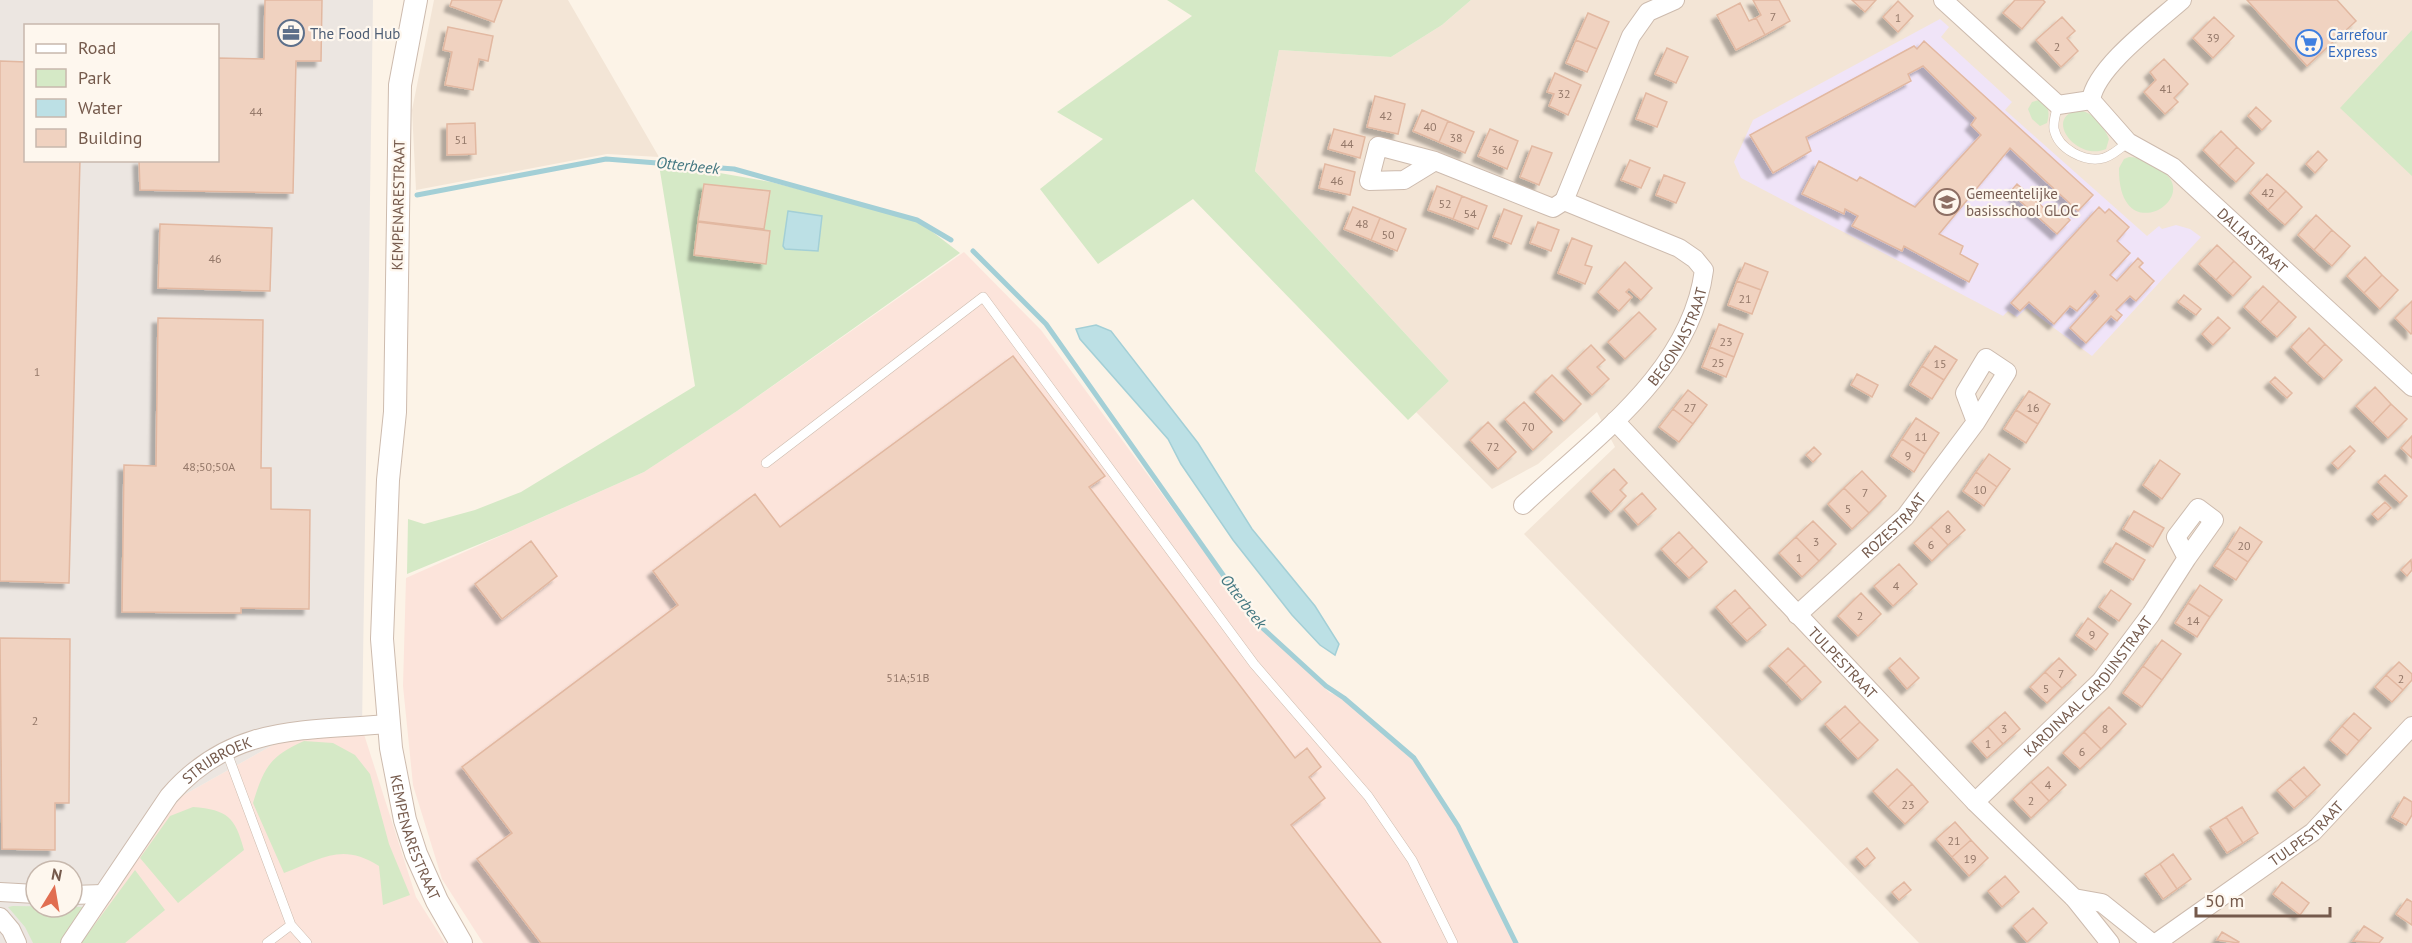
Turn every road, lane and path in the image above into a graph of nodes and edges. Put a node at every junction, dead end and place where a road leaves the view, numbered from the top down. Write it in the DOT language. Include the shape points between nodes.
graph roads {
  1 [pos="416,0"];
  2 [pos="1675,0"];
  3 [pos="1943,0"];
  4 [pos="2182,0"];
  5 [pos="2091,100"];
  6 [pos="2058,105"];
  7 [pos="2128,142"];
  8 [pos="1435,161"];
  9 [pos="1564,201"];
  10 [pos="2412,387"];
  11 [pos="1615,421"];
  12 [pos="1976,422"];
  13 [pos="766,463"];
  14 [pos="1523,505"];
  15 [pos="2187,558"];
  16 [pos="1797,615"];
  17 [pos="389,724"];
  18 [pos="2412,726"];
  19 [pos="225,749"];
  20 [pos="1975,802"];
  21 [pos="0,892"];
  22 [pos="24,893"];
  23 [pos="103,894"];
  24 [pos="84,895"];
  25 [pos="2074,898"];
  26 [pos="0,917"];
  27 [pos="291,926"];
  28 [pos="17,943"];
  29 [pos="70,943"];
  30 [pos="267,943"];
  31 [pos="307,943"];
  32 [pos="461,943"];
  33 [pos="1453,943"];
  34 [pos="2110,943"];
  35 [pos="2154,943"];
  1 -- 17 [label="street, KEMPENARESTRAAT" via="400,85 395,412 382,639"];
  2 -- 9 [label="street" via="1648,12 1631,36"];
  3 -- 6 [label="street"];
  4 -- 5 [label="street" via="2105,70"];
  5 -- 6 [label="street"];
  5 -- 7 [label="street, DALIASTRAAT"];
  6 -- 7 [label="lane" via="2054,128 2073,153 2099,159"];
  7 -- 10 [label="street, DALIASTRAAT" via="2173,167"];
  8 -- 9 [label="street, BEGONIASTRAAT" via="1553,208"];
  9 -- 11 [label="street, BEGONIASTRAAT" via="1679,248 1704,270 1702,288 1662,373"];
  11 -- 14 [label="street, BEGONIASTRAAT"];
  11 -- 16 [label="street, TULPESTRAAT"];
  12 -- 16 [label="street, ROZESTRAAT" via="1905,517"];
  13 -- 33 [label="lane" via="983,297 1254,664 1368,795 1412,860"];
  15 -- 20 [label="street, KARDINAAL CARDIJNSTRAAT" via="2101,681"];
  16 -- 20 [label="street, TULPESTRAAT"];
  17 -- 19 [label="street, STRIJBROEK" via="281,733"];
  17 -- 32 [label="street, KEMPENARESTRAAT" via="396,784 416,854"];
  18 -- 35 [label="street, TULPESTRAAT" via="2313,832"];
  19 -- 23 [label="street, STRIJBROEK" via="198,767 169,796"];
  19 -- 27 [label="lane"];
  20 -- 25 [label="street, TULPESTRAAT"];
  21 -- 22 [label="street"];
  23 -- 24 [label="street"];
  23 -- 29 [label="street, STRIJBROEK"];
  25 -- 34 [label="street, TULPESTRAAT"];
  25 -- 35 [label="street, TULPESTRAAT" via="2102,903"];
  26 -- 28 [label="street"];
  27 -- 30 [label="lane"];
  27 -- 31 [label="lane"];
}
